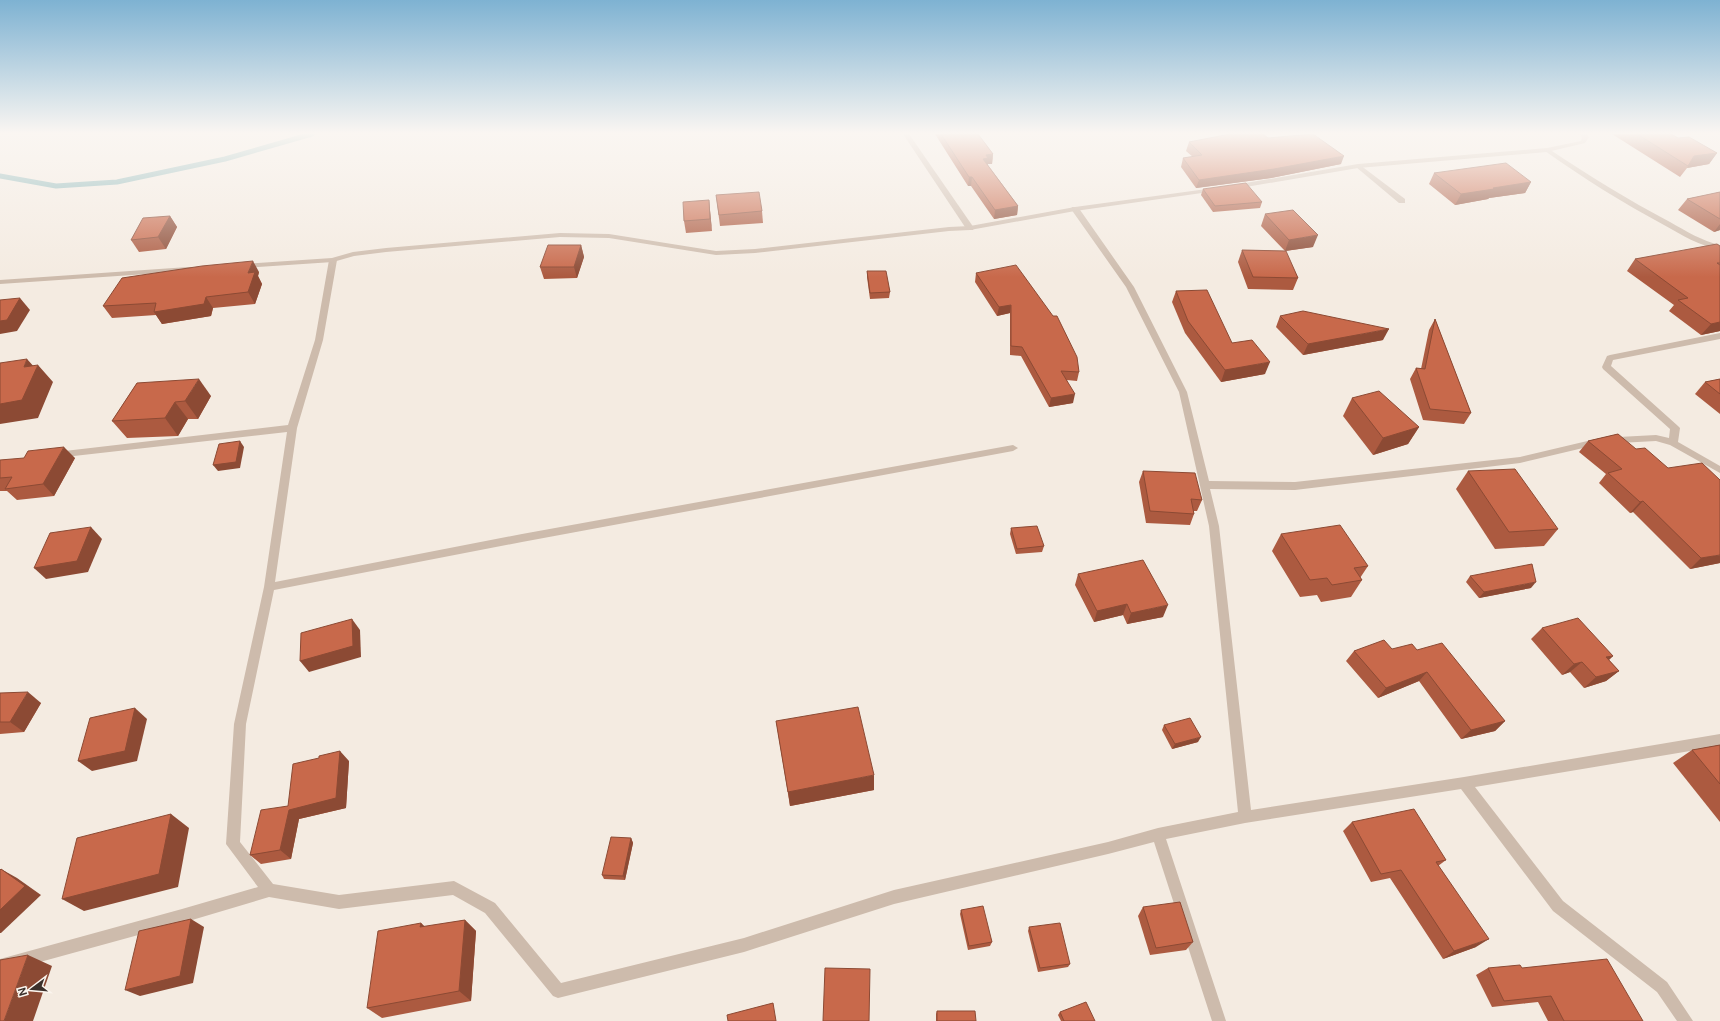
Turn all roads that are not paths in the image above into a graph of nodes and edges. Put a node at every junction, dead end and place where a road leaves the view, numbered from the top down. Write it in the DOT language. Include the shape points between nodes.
graph roads {
  1 [pos="938,182"];
  2 [pos="1268,182"];
  3 [pos="1377,182"];
  4 [pos="1594,182"];
  5 [pos="1402,202"];
  6 [pos="1075,209"];
  7 [pos="970,228"];
  8 [pos="1720,247"];
  9 [pos="333,260"];
  10 [pos="232,266"];
  11 [pos="193,269"];
  12 [pos="0,282"];
  13 [pos="1720,336"];
  14 [pos="292,428"];
  15 [pos="1673,443"];
  16 [pos="1013,448"];
  17 [pos="49,455"];
  18 [pos="1720,470"];
  19 [pos="1204,485"];
  20 [pos="269,587"];
  21 [pos="1720,740"];
  22 [pos="1464,783"];
  23 [pos="1245,817"];
  24 [pos="1158,834"];
  25 [pos="269,890"];
  26 [pos="0,966"];
  27 [pos="1219,1021"];
  28 [pos="1686,1021"];
  1 -- 7 [label="street"];
  2 -- 6 [label="street"];
  3 -- 5 [label="street"];
  4 -- 8 [label="street" via="1651,216 1709,246"];
  6 -- 7 [label="street"];
  6 -- 19 [label="street" via="1130,287 1183,392"];
  7 -- 9 [label="street" via="949,228 755,251 716,253 609,236 560,235 386,250 353,254"];
  9 -- 10 [label="street"];
  9 -- 14 [label="street" via="319,340"];
  11 -- 12 [label="street"];
  13 -- 15 [label="street" via="1610,358 1606,368 1675,428"];
  14 -- 17 [label="street"];
  14 -- 20 [label="street"];
  15 -- 18 [label="street"];
  15 -- 19 [label="street" via="1656,438 1600,441 1520,460 1295,486"];
  16 -- 20 [label="street"];
  19 -- 23 [label="street" via="1214,526"];
  20 -- 25 [label="street" via="240,724 233,844"];
  21 -- 22 [label="street"];
  22 -- 23 [label="street"];
  22 -- 28 [label="street" via="1558,906 1662,987"];
  23 -- 24 [label="street"];
  24 -- 25 [label="street" via="1108,848 894,897 744,945 558,991 490,908 454,888 339,902"];
  24 -- 27 [label="street"];
  25 -- 26 [label="street"];
}
